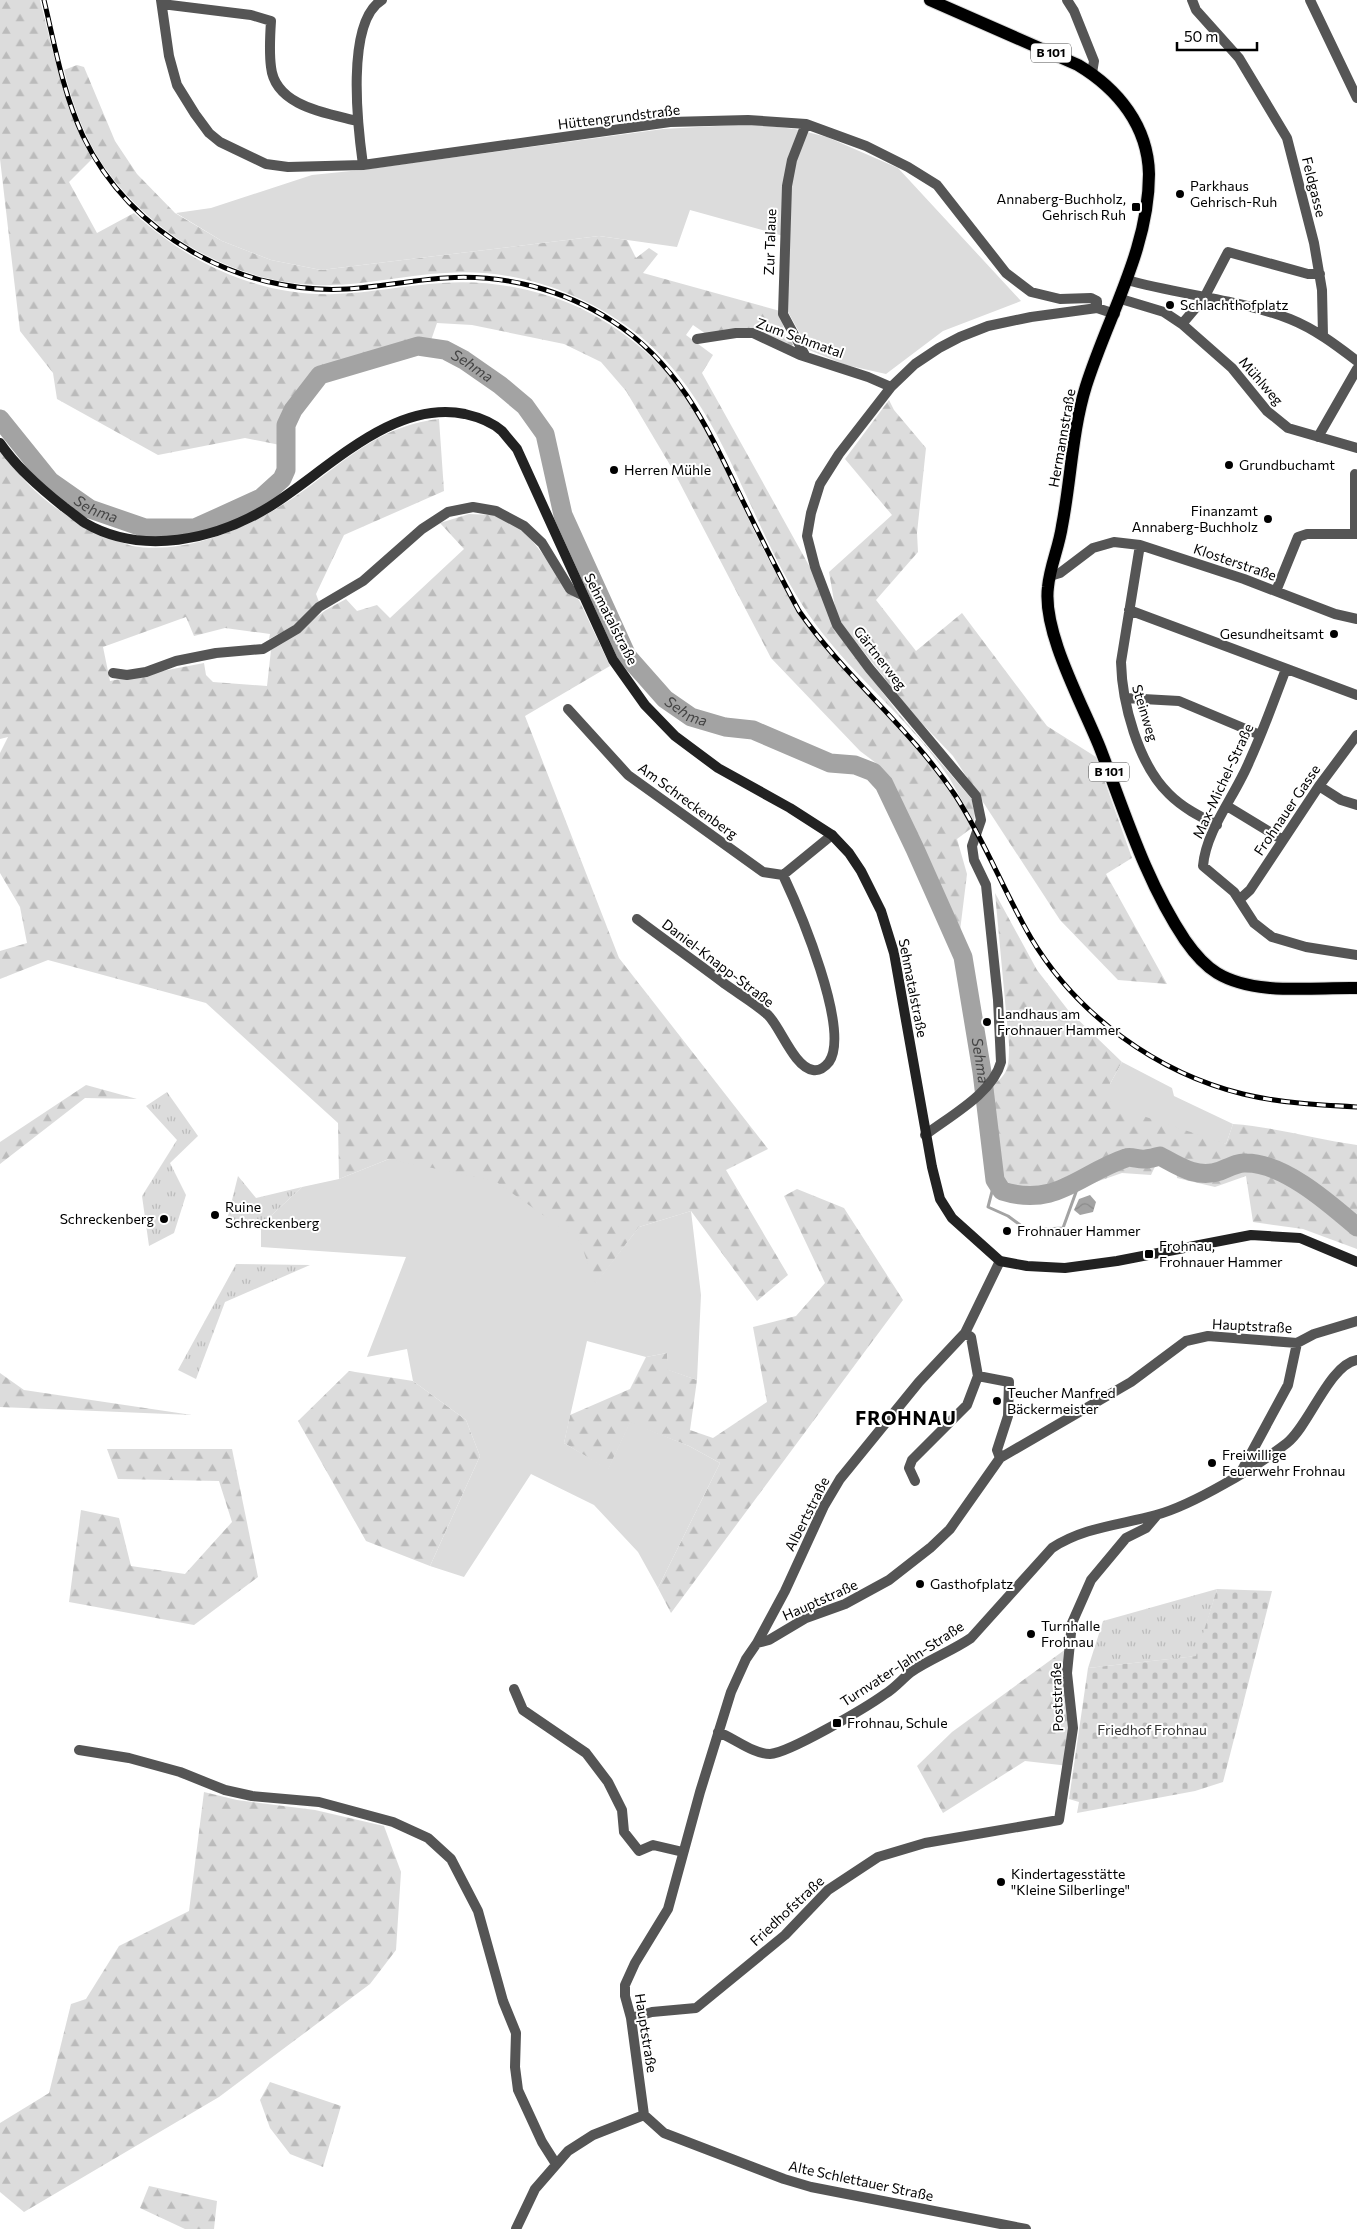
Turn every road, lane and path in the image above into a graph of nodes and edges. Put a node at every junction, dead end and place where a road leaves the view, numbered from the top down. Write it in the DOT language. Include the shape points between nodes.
graph roads {
  1 [pos="382,0"];
  2 [pos="930,0"];
  3 [pos="1067,0"];
  4 [pos="1310,0"];
  5 [pos="162,2"];
  6 [pos="1194,5"];
  7 [pos="1092,73"];
  8 [pos="1357,98"];
  9 [pos="356,121"];
  10 [pos="806,124"];
  11 [pos="364,165"];
  12 [pos="1320,274"];
  13 [pos="1127,280"];
  14 [pos="1204,298"];
  15 [pos="1121,299"];
  16 [pos="1097,308"];
  17 [pos="1115,314"];
  18 [pos="1182,324"];
  19 [pos="1323,336"];
  20 [pos="697,340"];
  21 [pos="806,357"];
  22 [pos="1357,362"];
  23 [pos="1357,369"];
  24 [pos="891,387"];
  25 [pos="1318,437"];
  26 [pos="0,443"];
  27 [pos="1357,448"];
  28 [pos="1355,474"];
  29 [pos="1356,534"];
  30 [pos="1140,545"];
  31 [pos="1050,576"];
  32 [pos="1276,591"];
  33 [pos="582,595"];
  34 [pos="1129,610"];
  35 [pos="1357,619"];
  36 [pos="1286,670"];
  37 [pos="113,673"];
  38 [pos="1357,695"];
  39 [pos="1125,698"];
  40 [pos="568,708"];
  41 [pos="1260,735"];
  42 [pos="1357,735"];
  43 [pos="1319,786"];
  44 [pos="1357,805"];
  45 [pos="1227,806"];
  46 [pos="1217,824"];
  47 [pos="832,835"];
  48 [pos="1283,840"];
  49 [pos="783,875"];
  50 [pos="1237,896"];
  51 [pos="636,919"];
  52 [pos="1357,955"];
  53 [pos="1357,988"];
  54 [pos="925,1135"];
  55 [pos="1000,1261"];
  56 [pos="1357,1262"];
  57 [pos="1357,1321"];
  58 [pos="965,1333"];
  59 [pos="1297,1343"];
  60 [pos="1357,1360"];
  61 [pos="978,1376"];
  62 [pos="1000,1458"];
  63 [pos="1241,1472"];
  64 [pos="915,1481"];
  65 [pos="1157,1515"];
  66 [pos="757,1643"];
  67 [pos="514,1689"];
  68 [pos="718,1732"];
  69 [pos="79,1750"];
  70 [pos="1059,1820"];
  71 [pos="683,1852"];
  72 [pos="631,2018"];
  73 [pos="644,2114"];
  74 [pos="556,2164"];
  75 [pos="516,2229"];
  76 [pos="1026,2229"];
  1 -- 9 [label="street" via="369,13 359,50"];
  2 -- 7 [label="main road, B 101"];
  3 -- 7 [label="street" via="1094,61"];
  4 -- 8 [label="street"];
  5 -- 9 [label="street" via="271,21 270,69 278,88 308,108"];
  5 -- 11 [label="street, Hüttengrundstraße" via="169,56 177,85 209,133 242,154 266,164 288,167"];
  6 -- 12 [label="street, Feldgasse" via="1239,58 1287,138"];
  7 -- 13 [label="main road, B 101" via="1138,124 1148,152 1146,208"];
  9 -- 11 [label="street"];
  10 -- 11 [label="street, Hüttengrundstraße" via="748,120 670,122"];
  10 -- 16 [label="street, Hüttengrundstraße" via="866,146 937,186 1006,273 1031,292 1060,299 1091,298 1097,301"];
  10 -- 21 [label="street, Zur Talaue" via="792,160 787,186 783,314"];
  12 -- 14 [label="street" via="1308,274 1228,252"];
  12 -- 19 [label="street, Feldgasse"];
  13 -- 14 [label="street"];
  13 -- 15 [label="main road, Hermannstraße / B 101"];
  14 -- 18 [label="street"];
  14 -- 19 [label="street" via="1259,309"];
  15 -- 17 [label="main road, Hermannstraße / B 101"];
  15 -- 18 [label="street" via="1164,312"];
  16 -- 17 [label="street, Hüttengrundstraße"];
  16 -- 24 [label="street, Gärtnerweg" via="988,326 939,348 915,364"];
  17 -- 31 [label="main road, Hermannstraße / B 101" via="1081,403 1062,527"];
  18 -- 25 [label="street, Mühlweg" via="1232,368 1267,412 1288,428"];
  19 -- 22 [label="street"];
  20 -- 21 [label="street, Zum Sehmatal" via="753,333"];
  21 -- 24 [label="street, Zum Sehmatal"];
  23 -- 25 [label="street"];
  24 -- 54 [label="street, Gärtnerweg" via="820,484 807,536 837,625 868,668 976,796 981,820 972,846 974,860 986,885 1001,1044 999,1071 990,1085"];
  25 -- 27 [label="street, Mühlweg"];
  26 -- 33 [label="main road, Sehmatalstraße" via="44,491 86,523 130,540 176,541 218,531 268,508 376,432 411,416 449,411 478,417 501,430 517,449"];
  28 -- 29 [label="street"];
  29 -- 32 [label="street" via="1306,534 1298,538"];
  30 -- 31 [label="street, Klosterstraße" via="1114,542 1093,548 1060,573"];
  30 -- 32 [label="street, Klosterstraße"];
  30 -- 34 [label="street, Steinweg"];
  31 -- 53 [label="main road, B 101" via="1048,616 1061,654 1141,856 1185,940 1210,968 1256,987"];
  32 -- 35 [label="street, Klosterstraße" via="1316,608"];
  33 -- 37 [label="street" via="570,589 542,543 524,526 496,511 473,507 448,512 422,529 363,581 319,607 297,629 263,649 216,653 176,661 146,672"];
  33 -- 47 [label="main road, Sehmatalstraße" via="613,660 645,705 675,736 718,768"];
  34 -- 36 [label="street"];
  34 -- 39 [label="street, Steinweg" via="1121,662"];
  36 -- 38 [label="street"];
  36 -- 41 [label="street, Max-Michel-Straße"];
  39 -- 41 [label="street" via="1179,701"];
  39 -- 46 [label="street, Steinweg" via="1132,725 1155,778 1187,810"];
  40 -- 49 [label="street, Am Schreckenberg" via="628,775 763,872"];
  41 -- 45 [label="street, Max-Michel-Straße"];
  42 -- 43 [label="street, Frohnauer Gasse"];
  43 -- 44 [label="street" via="1341,800"];
  43 -- 48 [label="street, Frohnauer Gasse"];
  45 -- 46 [label="street, Max-Michel-Straße"];
  45 -- 48 [label="street"];
  46 -- 50 [label="street, Max-Michel-Straße" via="1203,866"];
  47 -- 49 [label="street"];
  47 -- 54 [label="main road, Sehmatalstraße" via="861,871 881,911 894,953"];
  48 -- 50 [label="street, Frohnauer Gasse" via="1250,890"];
  49 -- 51 [label="street, Daniel-Knapp-Straße" via="807,926 821,969 835,1039 833,1055 819,1070 811,1070 796,1057 769,1016"];
  50 -- 52 [label="street" via="1254,923 1272,937 1306,947"];
  54 -- 55 [label="main road, Sehmatalstraße" via="940,1199 952,1218"];
  55 -- 56 [label="main road" via="1065,1268 1251,1235 1300,1238"];
  55 -- 58 [label="street, Albertstraße"];
  57 -- 59 [label="street, Hauptstraße" via="1314,1334"];
  58 -- 61 [label="street" via="970,1337"];
  58 -- 66 [label="street, Albertstraße" via="919,1382 840,1479"];
  59 -- 62 [label="street, Hauptstraße" via="1208,1336 1186,1341 1131,1382"];
  59 -- 63 [label="street" via="1288,1385"];
  60 -- 63 [label="street, Turnvater-Jahn-Straße" via="1334,1376 1289,1441"];
  61 -- 62 [label="street" via="1009,1382 1008,1416 997,1450"];
  61 -- 64 [label="street" via="967,1405 912,1460 910,1468"];
  62 -- 66 [label="street, Hauptstraße" via="950,1529 899,1573 872,1591 806,1618 769,1640"];
  63 -- 65 [label="street, Turnvater-Jahn-Straße" via="1195,1499"];
  65 -- 68 [label="street, Turnvater-Jahn-Straße" via="1088,1530 1066,1539 1052,1548 971,1638 912,1671 886,1694 782,1751 761,1753"];
  65 -- 70 [label="street, Poststraße" via="1146,1528 1126,1538 1091,1580 1072,1623 1067,1672 1073,1728"];
  66 -- 68 [label="street, Hauptstraße" via="731,1692"];
  67 -- 71 [label="street" via="523,1710 586,1753 608,1782 622,1810 624,1832 639,1851 652,1845"];
  68 -- 71 [label="street, Hauptstraße"];
  69 -- 74 [label="street" via="129,1758 180,1772 224,1790 319,1802 393,1822 428,1838 452,1859 478,1911 503,2001 516,2033 518,2090"];
  70 -- 72 [label="street, Friedhofstraße" via="925,1843 878,1857 828,1890 785,1935 696,2008 652,2012"];
  71 -- 72 [label="street, Hauptstraße" via="668,1909 635,1963 626,1985 625,1996"];
  72 -- 73 [label="street, Hauptstraße"];
  73 -- 74 [label="street" via="581,2142"];
  73 -- 76 [label="street, Alte Schlettauer Straße" via="664,2134 784,2180"];
  74 -- 75 [label="street" via="535,2189"];
}
